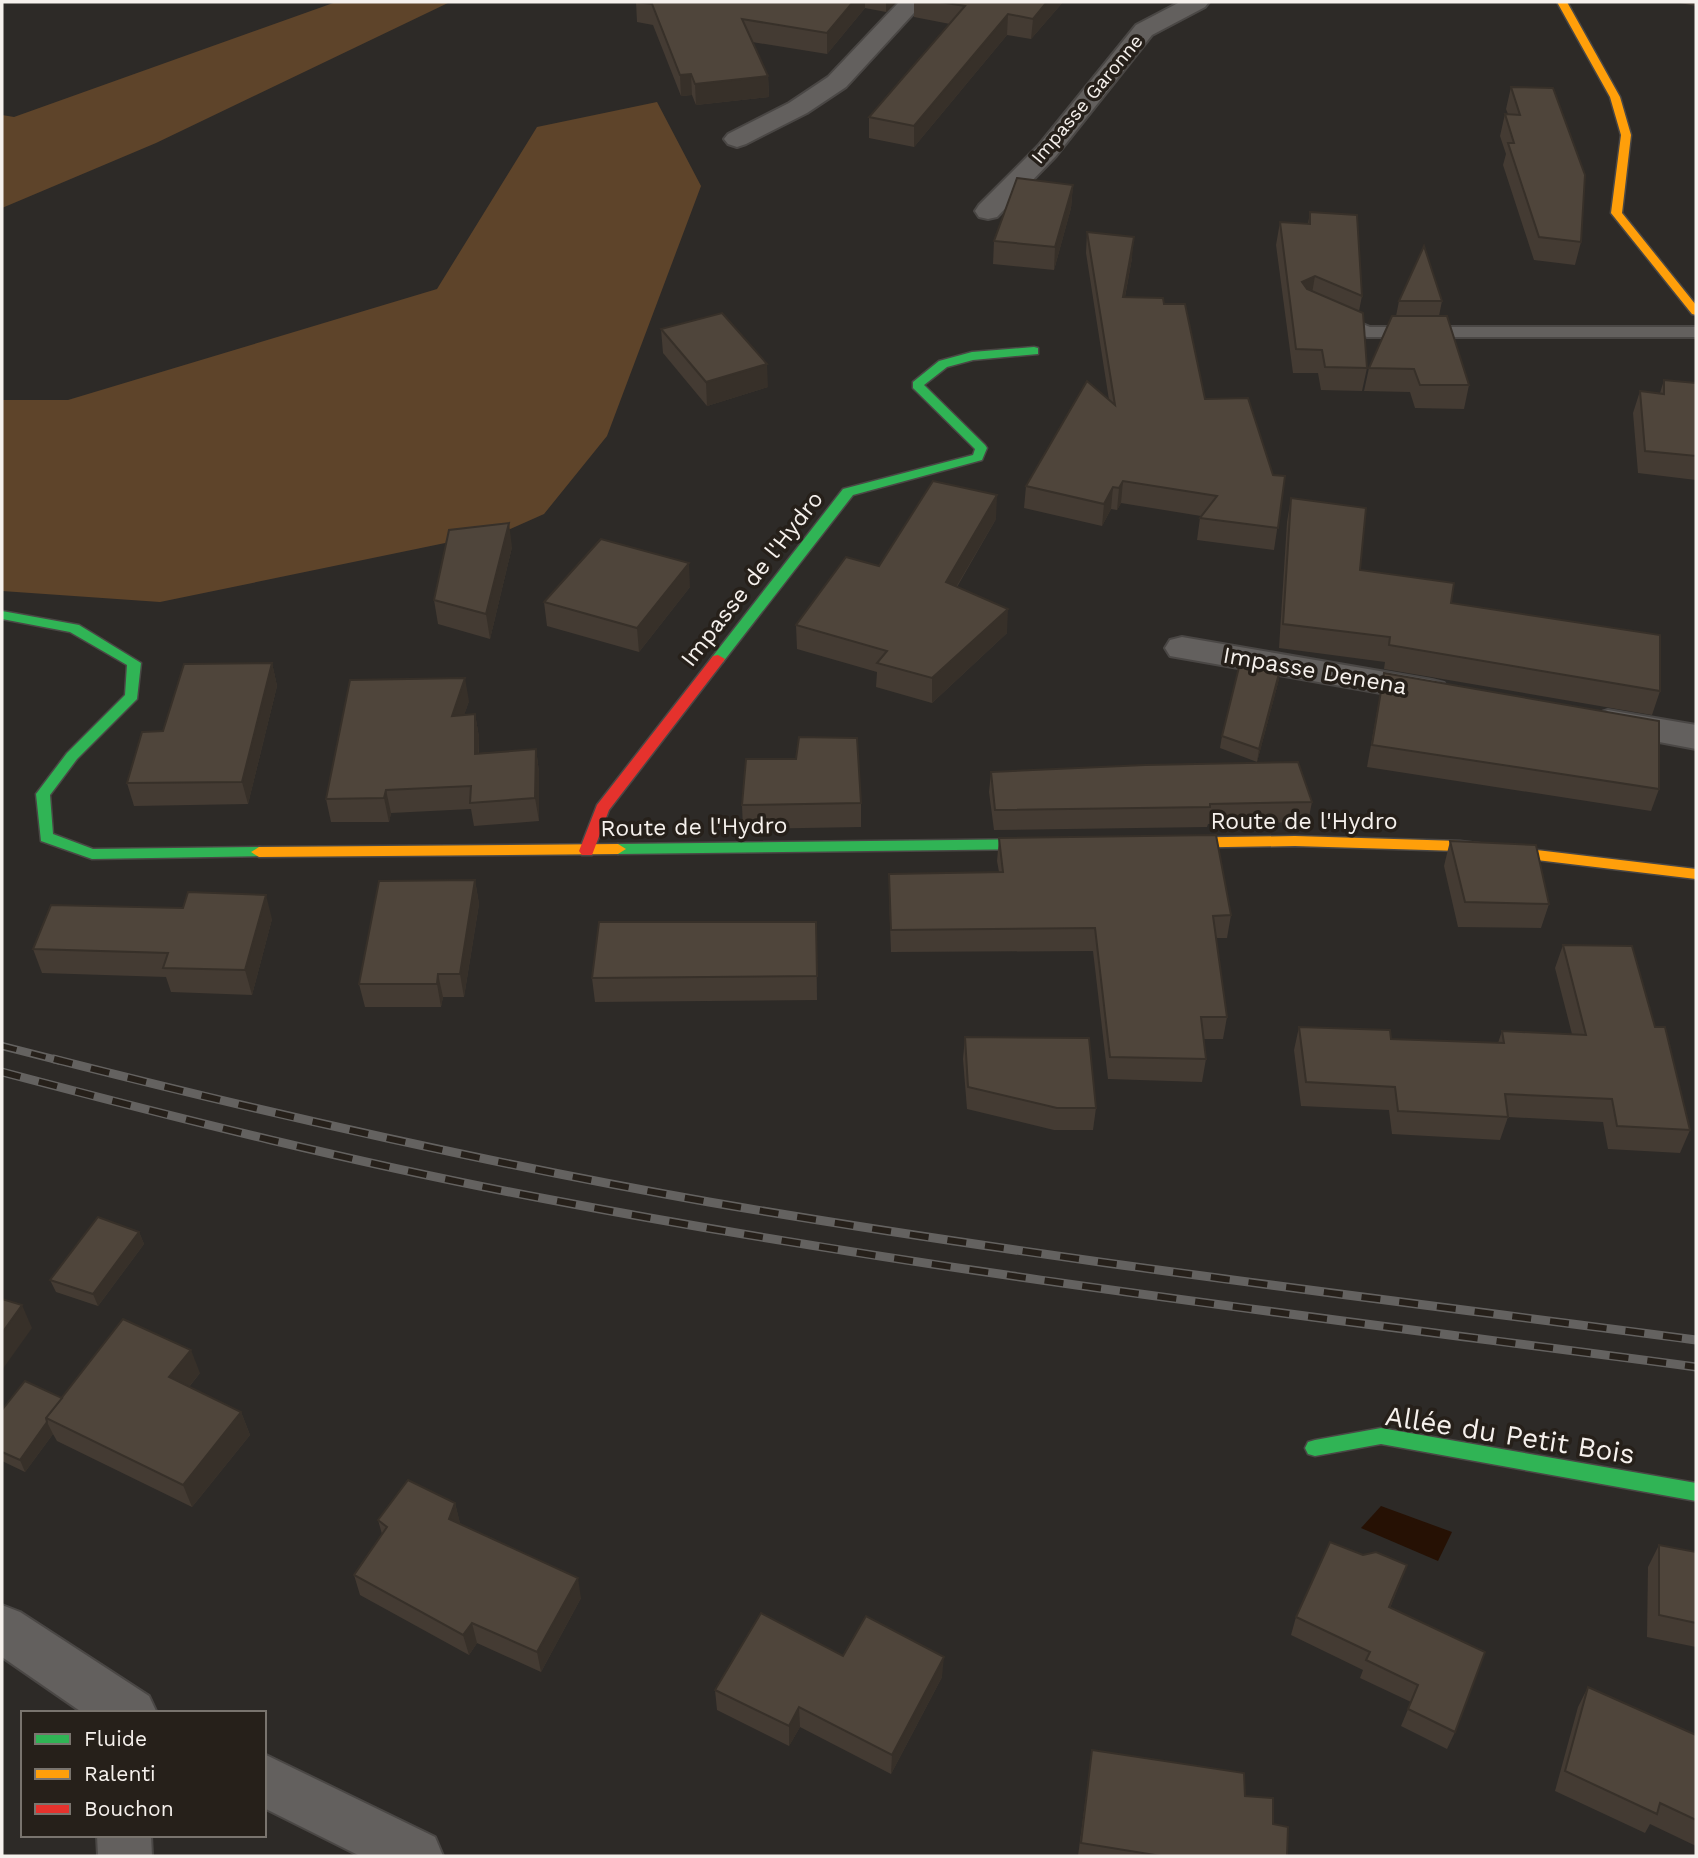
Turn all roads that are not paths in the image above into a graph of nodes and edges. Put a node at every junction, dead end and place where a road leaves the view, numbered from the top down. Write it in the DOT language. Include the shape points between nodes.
graph roads {
  1 [pos="912,2"];
  2 [pos="1197,2"];
  3 [pos="1562,2"];
  4 [pos="737,139"];
  5 [pos="988,211"];
  6 [pos="1321,311"];
  7 [pos="1696,312"];
  8 [pos="1696,332"];
  9 [pos="1034,351"];
  10 [pos="2,615"];
  11 [pos="1182,648"];
  12 [pos="1466,697"];
  13 [pos="1574,716"];
  14 [pos="1696,737"];
  15 [pos="1156,843"];
  16 [pos="1072,844"];
  17 [pos="587,851"];
  18 [pos="1696,873"];
  19 [pos="1315,1448"];
  20 [pos="1696,1492"];
  21 [pos="2,1628"];
  22 [pos="119,1710"];
  23 [pos="266,1781"];
  24 [pos="124,1837"];
  25 [pos="125,1856"];
  26 [pos="416,1856"];
  1 -- 4 [label="street" via="836,82 798,108"];
  2 -- 5 [label="street, Impasse Garonne" via="1144,30 1047,151"];
  3 -- 7 [label="street" via="1615,97 1626,135 1616,213"];
  6 -- 8 [label="lane" via="1367,332"];
  9 -- 17 [label="street, Impasse de l'Hydro" via="972,356 943,364 917,385 981,448 978,457 848,492 602,809"];
  10 -- 17 [label="street, Route de l'Hydro" via="74,628 134,663 132,696 72,756 43,794 46,836 92,854"];
  11 -- 12 [label="street, Impasse Denena"];
  13 -- 14 [label="street"];
  15 -- 18 [label="street, Route de l'Hydro" via="1460,846"];
  16 -- 17 [label="street, Route de l'Hydro"];
  19 -- 20 [label="street, Allée du Petit Bois" via="1381,1436"];
  21 -- 22 [label="street"];
  23 -- 26 [label="street"];
  24 -- 25 [label="street"];
}
